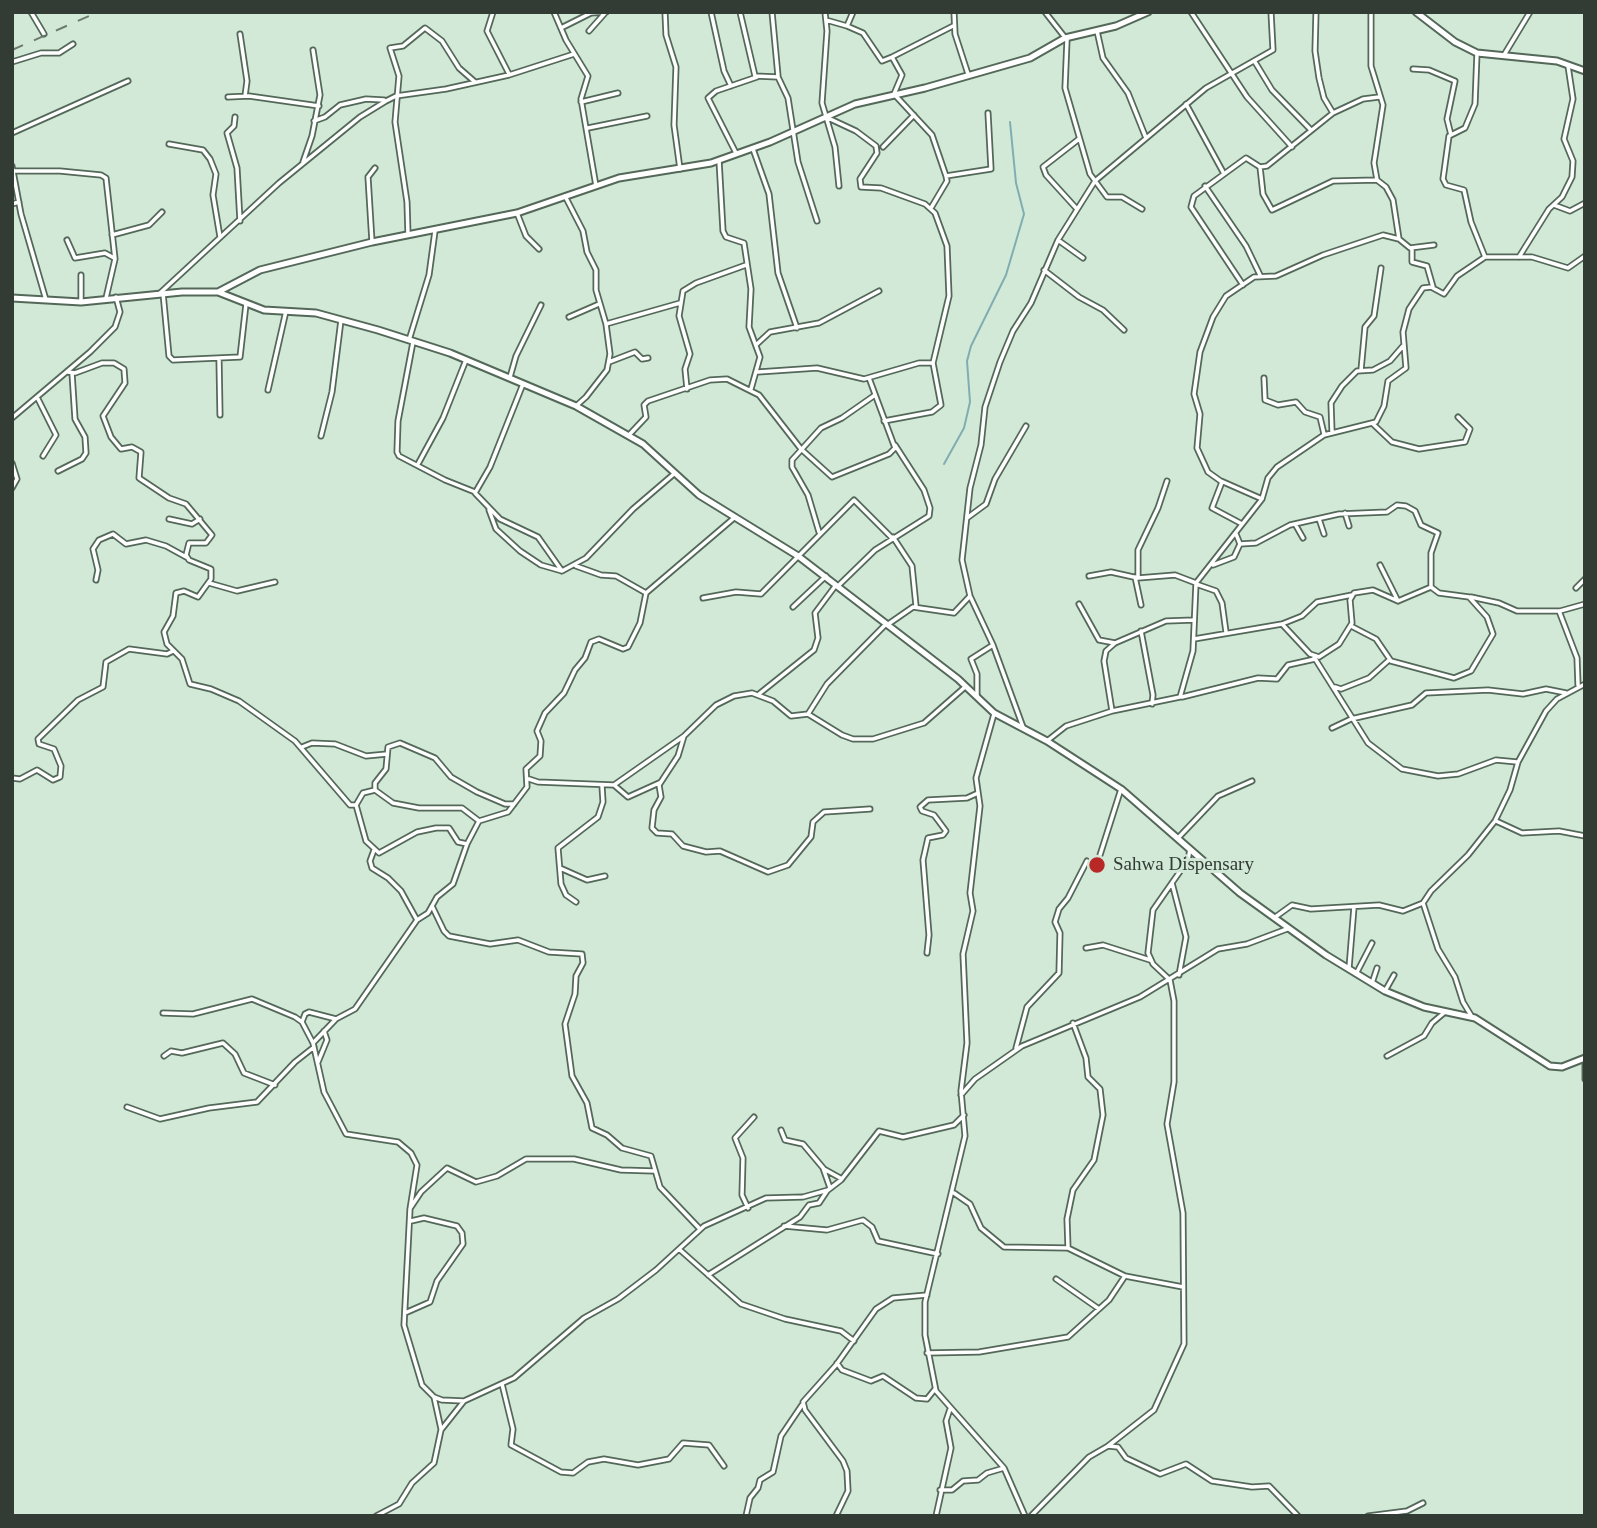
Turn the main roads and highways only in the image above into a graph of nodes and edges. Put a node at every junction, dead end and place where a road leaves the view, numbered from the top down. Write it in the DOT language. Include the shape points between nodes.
graph roads {
  1 [pos="1148,12"];
  2 [pos="1416,12"];
  3 [pos="1585,71"];
  4 [pos="218,292"];
  5 [pos="12,298"];
  6 [pos="1585,1060"];
  1 -- 4 [label="main road" via="1065,38 1030,58 855,104 719,160 642,173 517,213 260,270"];
  2 -- 3 [label="main road" via="1477,53 1567,64"];
  4 -- 5 [label="main road" via="81,302"];
  4 -- 6 [label="main road" via="264,310 341,318 467,360 576,405 629,435 699,495 826,576 994,713 1121,789 1240,893 1349,970 1385,991 1472,1017 1550,1066"];
}
